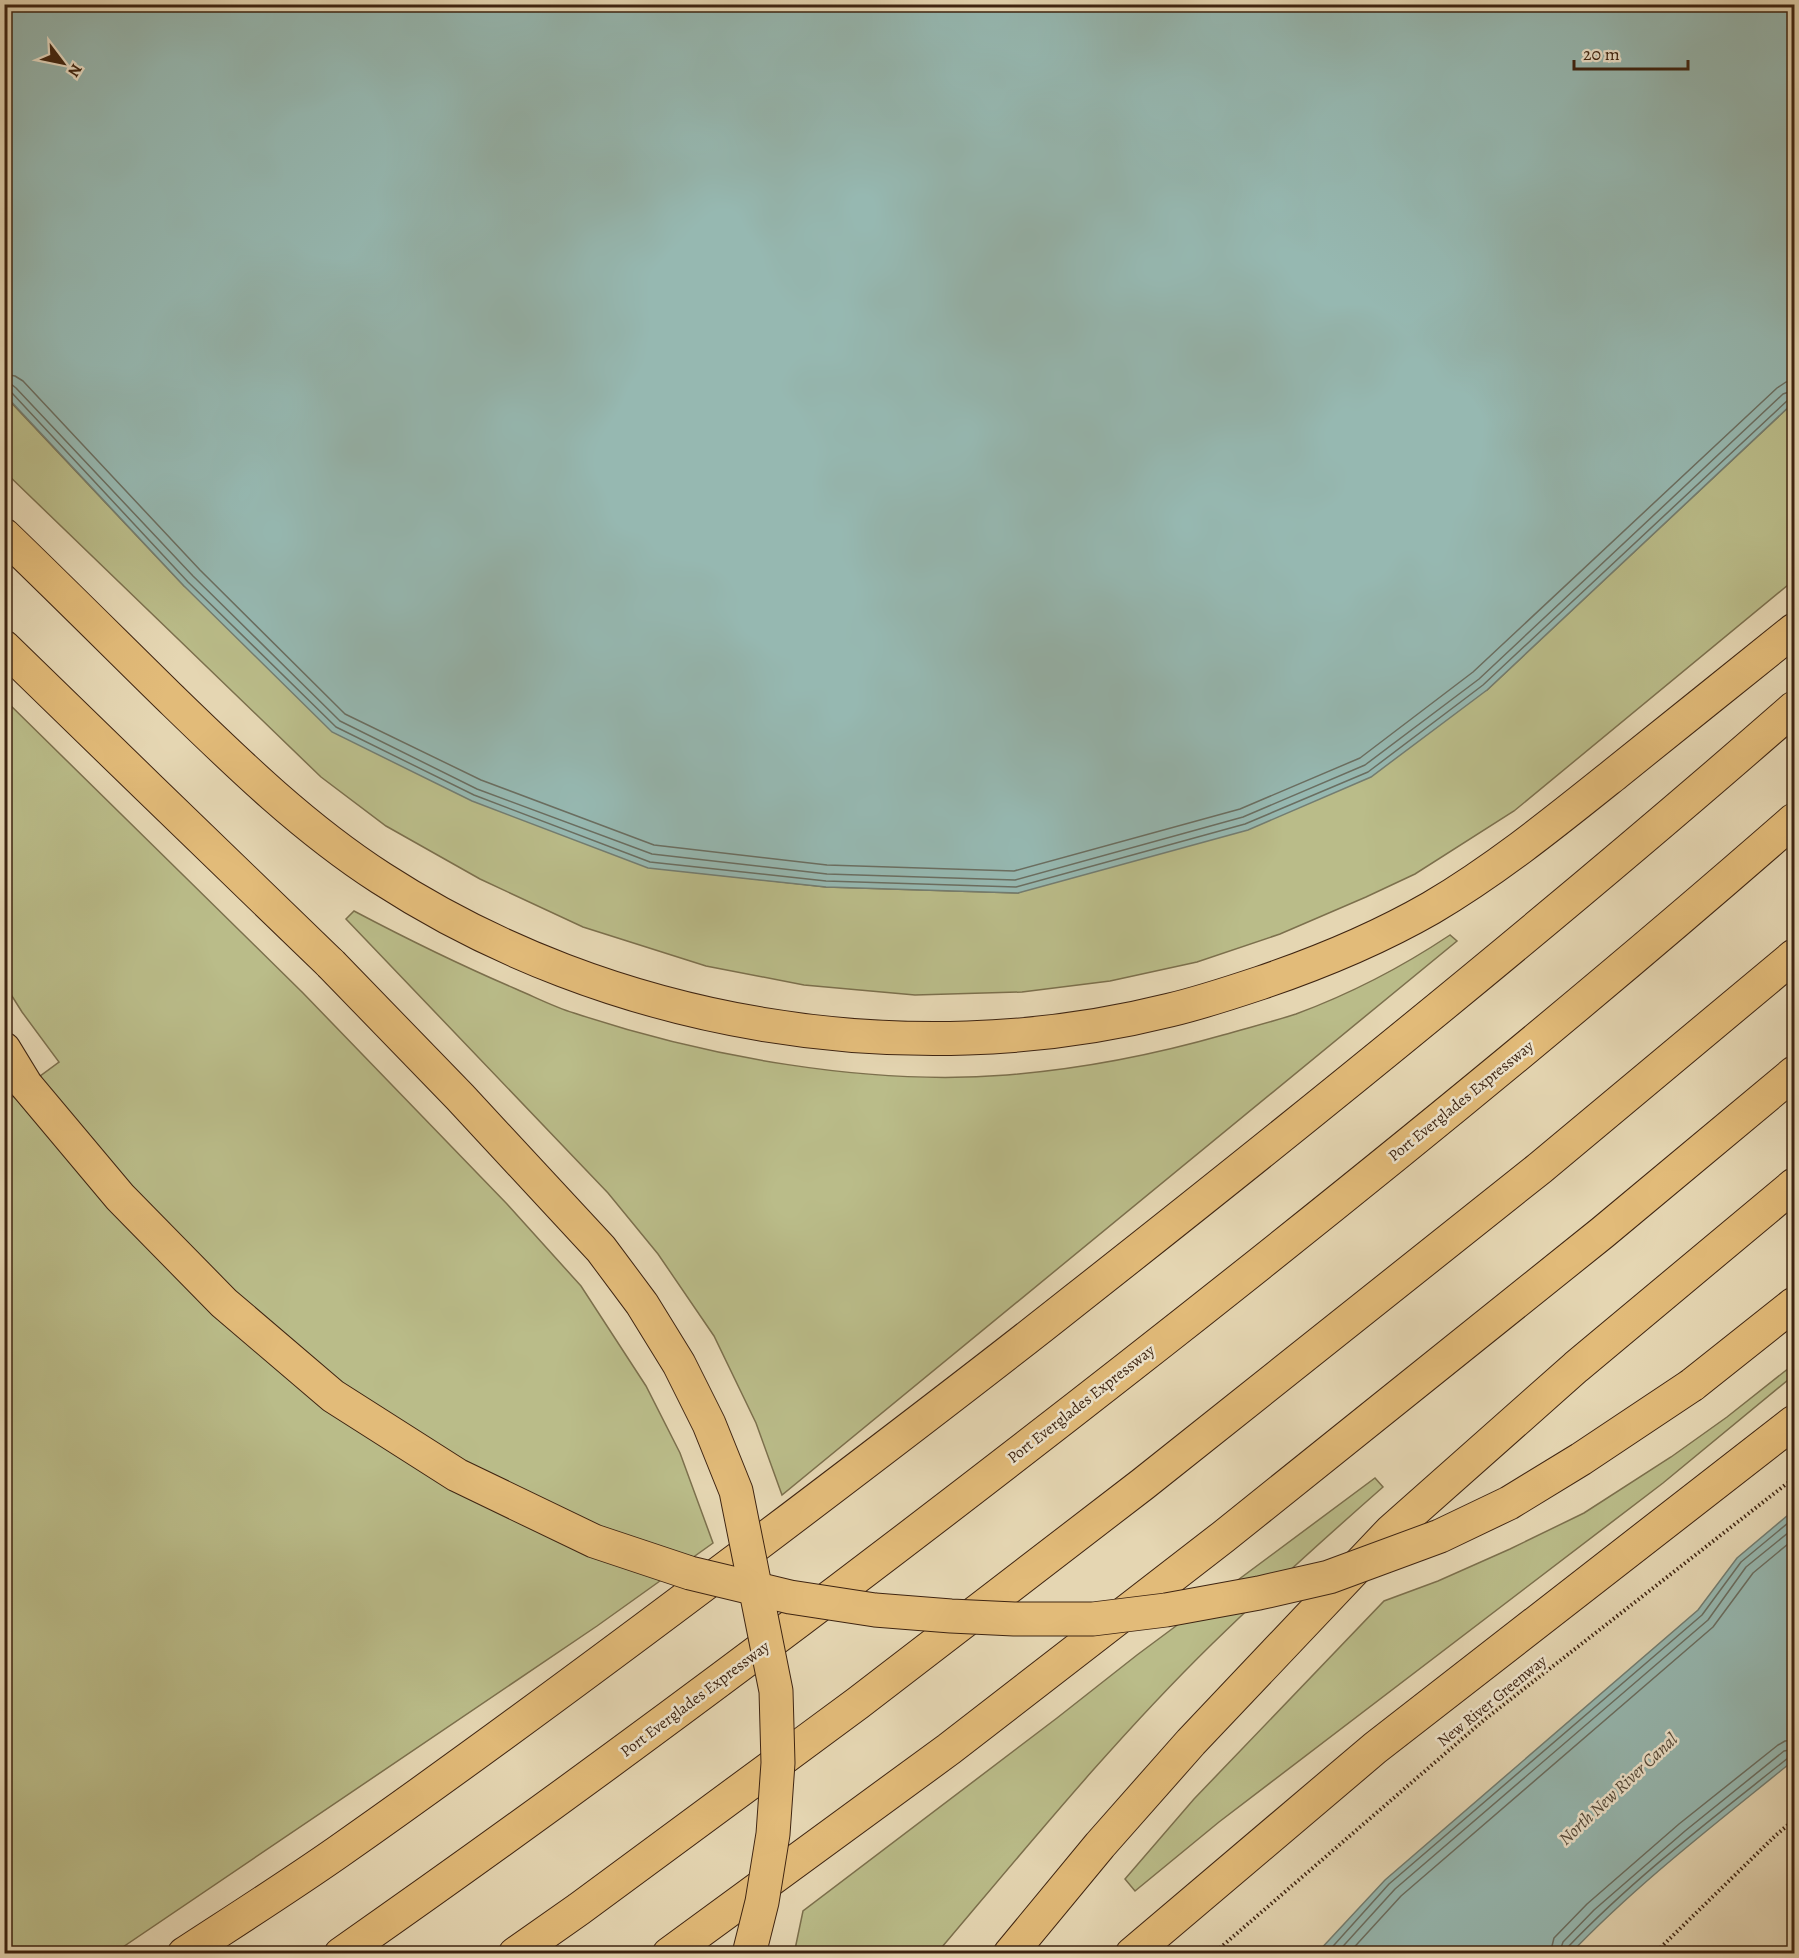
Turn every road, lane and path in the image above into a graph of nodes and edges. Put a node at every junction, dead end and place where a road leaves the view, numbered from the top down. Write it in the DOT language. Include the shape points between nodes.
graph roads {
  1 [pos="4,535"];
  2 [pos="1794,630"];
  3 [pos="4,647"];
  4 [pos="1794,708"];
  5 [pos="1794,820"];
  6 [pos="1794,956"];
  7 [pos="4,1048"];
  8 [pos="15,1073"];
  9 [pos="1794,1073"];
  10 [pos="1794,1185"];
  11 [pos="1794,1304"];
  12 [pos="1794,1422"];
  13 [pos="1794,1478"];
  14 [pos="1794,1820"];
  15 [pos="184,1953"];
  16 [pos="341,1953"];
  17 [pos="515,1953"];
  18 [pos="669,1953"];
  19 [pos="749,1953"];
  20 [pos="1010,1953"];
  21 [pos="1132,1953"];
  22 [pos="1213,1953"];
  23 [pos="1654,1953"];
  1 -- 2 [label="main road" via="270,793 322,836 438,913 563,972 626,993 759,1023 896,1038 1035,1033 1169,1010 1303,968 1368,941 1487,873 1546,830"];
  3 -- 19 [label="main road, bridge" via="331,964 460,1097 601,1249 679,1364 736,1491 776,1691 778,1763 773,1834"];
  4 -- 15 [label="main road" via="1426,1018 943,1404 501,1735 336,1854"];
  5 -- 16 [label="main road, Port Everglades Expressway" via="1660,938 1455,1107 1067,1416 674,1715"];
  6 -- 17 [label="main road" via="1540,1168 1143,1484 848,1710"];
  7 -- 8 [label="main road"];
  8 -- 11 [label="main road, bridge" via="120,1197 224,1303 333,1396 457,1476 594,1541 690,1573 790,1597 875,1610 1082,1619 1166,1610 1329,1577 1440,1536 1509,1503 1692,1385"];
  9 -- 18 [label="main road" via="1223,1537 949,1749"];
  10 -- 20 [label="main road" via="1576,1367 1391,1531 1191,1742"];
  12 -- 21 [label="main road" via="1375,1748"];
  13 -- 22 [label="path, New River Greenway" via="1484,1720"];
  14 -- 23 [label="path"];
}
